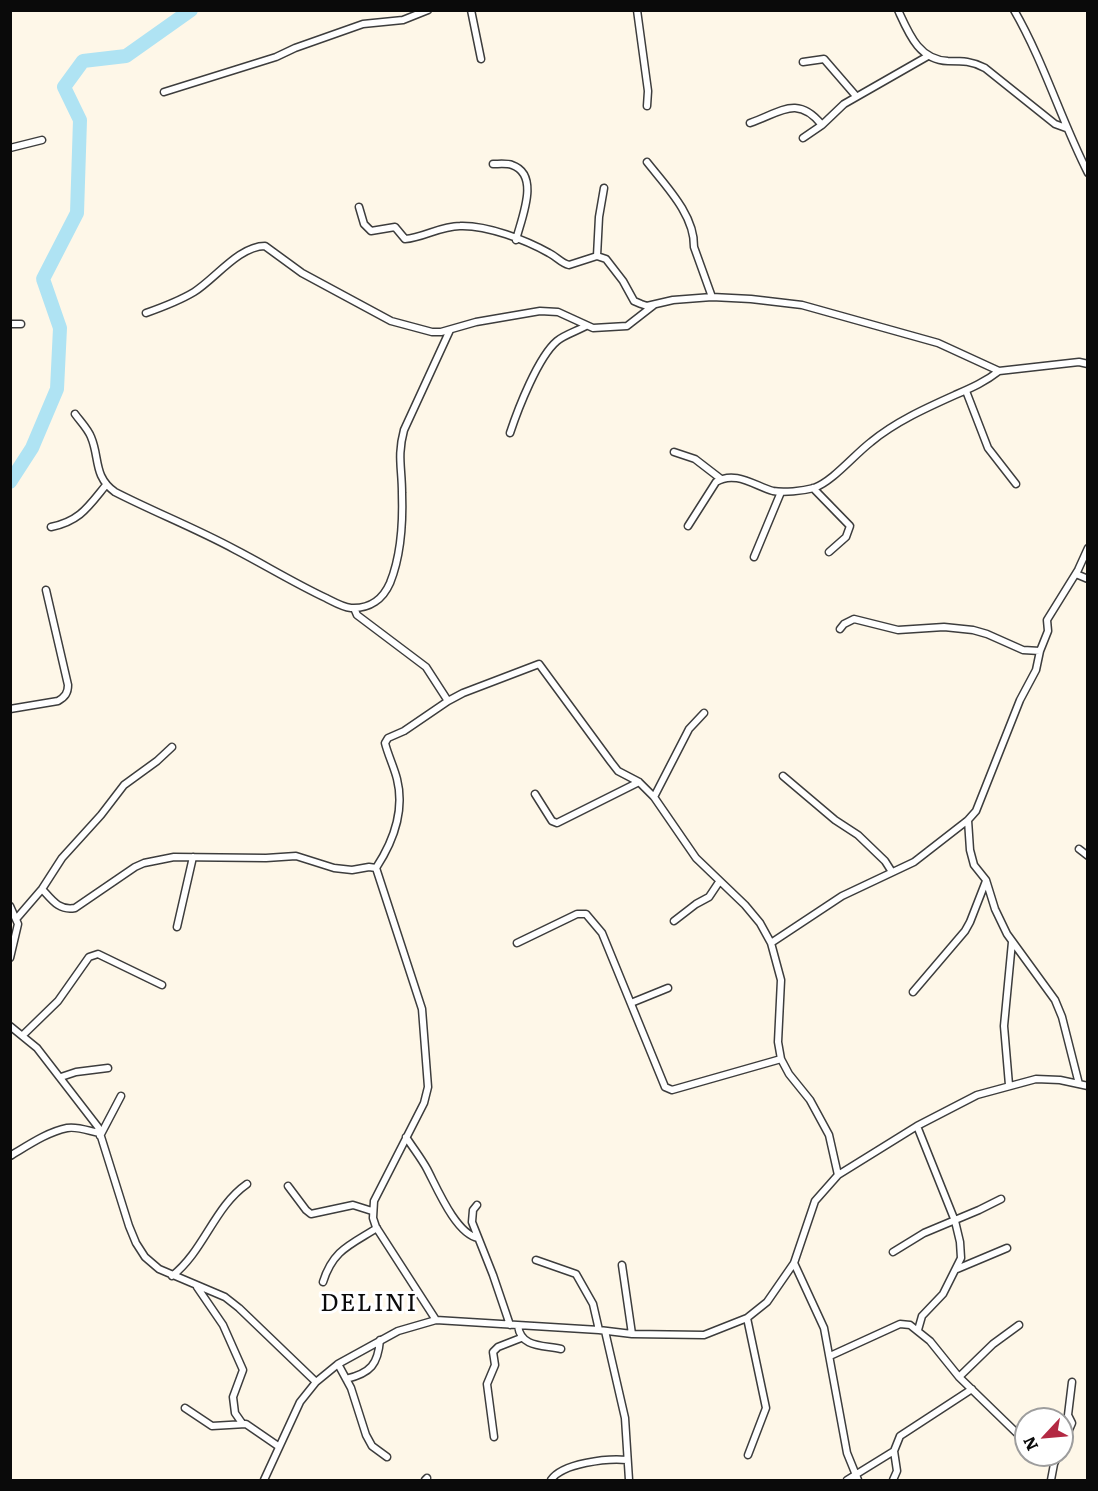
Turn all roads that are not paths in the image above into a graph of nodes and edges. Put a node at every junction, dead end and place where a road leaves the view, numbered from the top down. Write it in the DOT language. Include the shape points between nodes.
graph roads {
  1 [pos="428,10"];
  2 [pos="471,10"];
  3 [pos="637,10"];
  4 [pos="898,10"];
  5 [pos="1014,10"];
  6 [pos="928,56"];
  7 [pos="481,59"];
  8 [pos="803,62"];
  9 [pos="164,92"];
  10 [pos="856,96"];
  11 [pos="647,106"];
  12 [pos="750,123"];
  13 [pos="822,125"];
  14 [pos="1066,128"];
  15 [pos="803,138"];
  16 [pos="42,140"];
  17 [pos="10,148"];
  18 [pos="647,162"];
  19 [pos="493,164"];
  20 [pos="1088,173"];
  21 [pos="604,188"];
  22 [pos="359,207"];
  23 [pos="516,240"];
  24 [pos="597,255"];
  25 [pos="712,297"];
  26 [pos="654,305"];
  27 [pos="146,313"];
  28 [pos="10,324"];
  29 [pos="21,324"];
  30 [pos="586,326"];
  31 [pos="450,330"];
  32 [pos="1088,364"];
  33 [pos="999,371"];
  34 [pos="966,391"];
  35 [pos="75,414"];
  36 [pos="510,433"];
  37 [pos="674,452"];
  38 [pos="721,479"];
  39 [pos="1016,484"];
  40 [pos="106,485"];
  41 [pos="813,488"];
  42 [pos="781,492"];
  43 [pos="688,526"];
  44 [pos="51,527"];
  45 [pos="1088,548"];
  46 [pos="829,552"];
  47 [pos="754,557"];
  48 [pos="1076,574"];
  49 [pos="1088,579"];
  50 [pos="46,590"];
  51 [pos="354,608"];
  52 [pos="840,628"];
  53 [pos="1040,651"];
  54 [pos="448,701"];
  55 [pos="10,709"];
  56 [pos="704,713"];
  57 [pos="172,747"];
  58 [pos="783,776"];
  59 [pos="639,782"];
  60 [pos="535,794"];
  61 [pos="654,796"];
  62 [pos="968,820"];
  63 [pos="1079,849"];
  64 [pos="193,856"];
  65 [pos="1088,856"];
  66 [pos="376,868"];
  67 [pos="892,872"];
  68 [pos="986,880"];
  69 [pos="719,882"];
  70 [pos="42,889"];
  71 [pos="10,906"];
  72 [pos="17,918"];
  73 [pos="674,921"];
  74 [pos="177,927"];
  75 [pos="1012,941"];
  76 [pos="517,943"];
  77 [pos="771,943"];
  78 [pos="12,950"];
  79 [pos="10,958"];
  80 [pos="162,985"];
  81 [pos="669,988"];
  82 [pos="913,992"];
  83 [pos="631,1003"];
  84 [pos="10,1026"];
  85 [pos="23,1035"];
  86 [pos="781,1059"];
  87 [pos="108,1068"];
  88 [pos="61,1077"];
  89 [pos="1078,1084"];
  90 [pos="1009,1085"];
  91 [pos="1088,1086"];
  92 [pos="121,1096"];
  93 [pos="917,1126"];
  94 [pos="100,1134"];
  95 [pos="406,1137"];
  96 [pos="10,1156"];
  97 [pos="838,1175"];
  98 [pos="248,1184"];
  99 [pos="288,1186"];
  100 [pos="1001,1198"];
  101 [pos="477,1204"];
  102 [pos="372,1211"];
  103 [pos="955,1221"];
  104 [pos="377,1228"];
  105 [pos="478,1238"];
  106 [pos="1007,1248"];
  107 [pos="893,1252"];
  108 [pos="536,1260"];
  109 [pos="794,1263"];
  110 [pos="622,1265"];
  111 [pos="957,1269"];
  112 [pos="172,1276"];
  113 [pos="323,1282"];
  114 [pos="196,1286"];
  115 [pos="747,1318"];
  116 [pos="436,1320"];
  117 [pos="1019,1324"];
  118 [pos="510,1325"];
  119 [pos="518,1326"];
  120 [pos="918,1330"];
  121 [pos="602,1331"];
  122 [pos="632,1334"];
  123 [pos="521,1338"];
  124 [pos="380,1340"];
  125 [pos="561,1349"];
  126 [pos="830,1356"];
  127 [pos="338,1365"];
  128 [pos="958,1377"];
  129 [pos="346,1379"];
  130 [pos="316,1382"];
  131 [pos="1072,1382"];
  132 [pos="972,1389"];
  133 [pos="1069,1407"];
  134 [pos="185,1408"];
  135 [pos="242,1423"];
  136 [pos="1014,1430"];
  137 [pos="494,1437"];
  138 [pos="278,1446"];
  139 [pos="894,1451"];
  140 [pos="748,1455"];
  141 [pos="387,1457"];
  142 [pos="627,1460"];
  143 [pos="856,1478"];
  144 [pos="264,1480"];
  145 [pos="551,1480"];
  146 [pos="629,1480"];
  147 [pos="847,1480"];
  148 [pos="893,1480"];
  1 -- 9 [label="street" via="403,20 354,27 276,57"];
  2 -- 7 [label="street"];
  3 -- 11 [label="street"];
  4 -- 6 [label="street" via="916,44"];
  5 -- 14 [label="street" via="1039,58"];
  6 -- 10 [label="street"];
  6 -- 14 [label="street" via="974,62 1055,124"];
  8 -- 10 [label="street" via="824,59"];
  10 -- 13 [label="street"];
  12 -- 13 [label="street" via="790,107 807,110"];
  13 -- 15 [label="street"];
  14 -- 20 [label="street"];
  16 -- 17 [label="street"];
  18 -- 25 [label="street" via="687,220"];
  19 -- 23 [label="street" via="511,164 526,178 527,196"];
  21 -- 24 [label="street"];
  22 -- 23 [label="street" via="370,231 395,227 405,239 461,226 493,231"];
  23 -- 24 [label="street" via="549,253 565,265"];
  24 -- 26 [label="street" via="606,259 634,301"];
  25 -- 26 [label="street"];
  25 -- 33 [label="street" via="766,300 818,309 938,343"];
  26 -- 30 [label="street" via="627,326"];
  27 -- 31 [label="street" via="196,291 234,260 253,248 265,246 302,273 391,321 432,332"];
  28 -- 29 [label="street"];
  30 -- 31 [label="street" via="558,312 540,311"];
  30 -- 36 [label="street" via="557,341 545,357"];
  31 -- 51 [label="street" via="400,444 400,541 391,582 382,598"];
  32 -- 33 [label="street"];
  33 -- 34 [label="street"];
  34 -- 39 [label="street" via="988,448"];
  34 -- 41 [label="street" via="905,419"];
  35 -- 40 [label="street" via="91,437 98,470"];
  37 -- 38 [label="street" via="695,459"];
  38 -- 42 [label="street" via="742,479"];
  38 -- 43 [label="street"];
  40 -- 44 [label="street" via="75,520"];
  40 -- 51 [label="street" via="306,589"];
  41 -- 42 [label="street"];
  41 -- 46 [label="street" via="850,526 846,537"];
  42 -- 47 [label="street"];
  45 -- 48 [label="street"];
  48 -- 49 [label="street"];
  48 -- 53 [label="street" via="1047,620 1048,631"];
  50 -- 55 [label="street" via="68,690 58,701"];
  51 -- 54 [label="street" via="357,615 426,667"];
  52 -- 53 [label="street" via="854,619 898,630 973,630 1023,650"];
  53 -- 62 [label="street" via="976,811"];
  54 -- 59 [label="street" via="539,664 618,771"];
  54 -- 66 [label="street" via="385,743 398,781 399,805 393,838"];
  56 -- 61 [label="street" via="689,729"];
  57 -- 70 [label="street" via="124,785 62,858"];
  58 -- 67 [label="street" via="858,835"];
  59 -- 60 [label="street" via="557,823"];
  59 -- 61 [label="street"];
  61 -- 69 [label="street" via="696,858"];
  62 -- 67 [label="street" via="930,852"];
  62 -- 68 [label="street" via="974,865"];
  63 -- 65 [label="street"];
  64 -- 66 [label="street" via="296,856 334,868"];
  64 -- 70 [label="street" via="144,863 75,908 59,907"];
  64 -- 74 [label="street"];
  66 -- 95 [label="street" via="422,1009 428,1094"];
  67 -- 77 [label="street" via="843,896"];
  68 -- 75 [label="street" via="995,909"];
  68 -- 82 [label="street" via="965,931"];
  69 -- 73 [label="street" via="708,897"];
  69 -- 77 [label="street" via="751,913"];
  70 -- 72 [label="street"];
  71 -- 72 [label="street"];
  72 -- 78 [label="street"];
  75 -- 89 [label="street" via="1055,1000"];
  75 -- 90 [label="street" via="1005,1026"];
  76 -- 83 [label="street" via="577,914 586,914 602,933"];
  77 -- 86 [label="street" via="781,980"];
  78 -- 79 [label="street"];
  80 -- 85 [label="street" via="93,955 58,1001"];
  81 -- 83 [label="street"];
  83 -- 86 [label="street" via="665,1087 672,1090"];
  84 -- 85 [label="street"];
  85 -- 88 [label="street"];
  86 -- 97 [label="street" via="829,1135"];
  87 -- 88 [label="street"];
  88 -- 94 [label="street"];
  89 -- 90 [label="street" via="1036,1079"];
  89 -- 91 [label="street"];
  90 -- 93 [label="street" via="977,1095"];
  92 -- 94 [label="street"];
  93 -- 97 [label="street"];
  93 -- 103 [label="street"];
  94 -- 96 [label="street" via="68,1128"];
  94 -- 112 [label="street" via="136,1243 145,1257"];
  95 -- 102 [label="street"];
  95 -- 105 [label="street" via="446,1205 467,1234"];
  97 -- 109 [label="street" via="815,1201"];
  98 -- 112 [label="street" via="235,1193 188,1262"];
  99 -- 102 [label="street" via="311,1214 353,1204"];
  100 -- 103 [label="street"];
  101 -- 105 [label="street" via="471,1216"];
  102 -- 104 [label="street"];
  103 -- 107 [label="street" via="924,1233"];
  103 -- 111 [label="street" via="961,1258"];
  104 -- 113 [label="street" via="333,1258"];
  104 -- 116 [label="street"];
  105 -- 118 [label="street"];
  106 -- 111 [label="street"];
  108 -- 121 [label="street" via="576,1274 593,1304"];
  109 -- 115 [label="street" via="767,1302"];
  109 -- 126 [label="street" via="824,1328"];
  110 -- 122 [label="street"];
  111 -- 120 [label="street" via="943,1294 922,1316"];
  112 -- 114 [label="street"];
  114 -- 130 [label="street" via="225,1297 239,1308"];
  114 -- 135 [label="street" via="223,1325 243,1370 233,1397 235,1413"];
  115 -- 122 [label="street" via="704,1335"];
  115 -- 140 [label="street" via="766,1408"];
  116 -- 118 [label="street"];
  116 -- 124 [label="street"];
  117 -- 128 [label="street"];
  118 -- 119 [label="street"];
  119 -- 121 [label="street"];
  119 -- 123 [label="street"];
  120 -- 126 [label="street" via="900,1324"];
  120 -- 128 [label="street"];
  121 -- 122 [label="street"];
  121 -- 142 [label="street" via="626,1418"];
  123 -- 125 [label="street"];
  123 -- 137 [label="street" via="494,1352 495,1365 487,1384"];
  124 -- 127 [label="street"];
  124 -- 129 [label="street" via="374,1365"];
  126 -- 143 [label="street" via="847,1452"];
  127 -- 129 [label="street"];
  127 -- 130 [label="street"];
  128 -- 132 [label="street"];
  129 -- 141 [label="street" via="366,1435 372,1446"];
  130 -- 138 [label="street" via="300,1402"];
  131 -- 133 [label="street"];
  132 -- 136 [label="street"];
  132 -- 139 [label="street" via="900,1436"];
  134 -- 135 [label="street" via="212,1426"];
  135 -- 138 [label="street"];
  138 -- 144 [label="street"];
  139 -- 143 [label="street"];
  139 -- 148 [label="street" via="897,1471"];
  142 -- 145 [label="street" via="602,1460 558,1472"];
  142 -- 146 [label="street"];
  143 -- 147 [label="street"];
}
